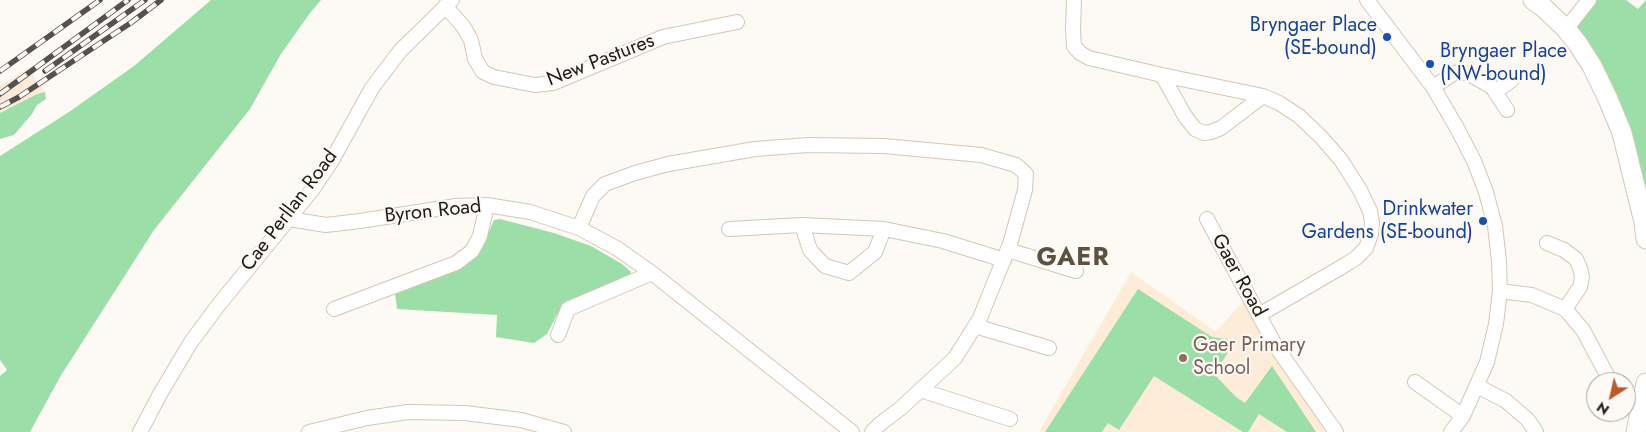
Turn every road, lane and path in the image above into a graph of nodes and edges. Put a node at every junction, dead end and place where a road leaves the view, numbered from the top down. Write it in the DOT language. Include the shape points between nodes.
graph roads {
  1 [pos="1074,0"];
  2 [pos="1367,0"];
  3 [pos="1533,0"];
  4 [pos="1589,0"];
  5 [pos="449,3"];
  6 [pos="737,22"];
  7 [pos="1566,29"];
  8 [pos="1162,75"];
  9 [pos="1512,80"];
  10 [pos="1433,87"];
  11 [pos="1495,92"];
  12 [pos="1263,96"];
  13 [pos="1508,110"];
  14 [pos="487,205"];
  15 [pos="289,219"];
  16 [pos="1207,219"];
  17 [pos="802,225"];
  18 [pos="579,228"];
  19 [pos="729,229"];
  20 [pos="884,230"];
  21 [pos="1646,239"];
  22 [pos="1547,243"];
  23 [pos="1006,255"];
  24 [pos="1076,271"];
  25 [pos="652,273"];
  26 [pos="1500,291"];
  27 [pos="334,309"];
  28 [pos="1565,309"];
  29 [pos="1259,315"];
  30 [pos="975,326"];
  31 [pos="558,335"];
  32 [pos="1049,348"];
  33 [pos="1605,372"];
  34 [pos="1415,382"];
  35 [pos="1646,383"];
  36 [pos="1477,386"];
  37 [pos="920,390"];
  38 [pos="1463,416"];
  39 [pos="1010,419"];
  40 [pos="140,432"];
  41 [pos="309,432"];
  42 [pos="564,432"];
  43 [pos="852,432"];
  44 [pos="872,432"];
  45 [pos="1336,432"];
  46 [pos="1451,432"];
  47 [pos="1536,432"];
  48 [pos="1636,432"];
  1 -- 8 [label="street" via="1074,46 1080,53"];
  2 -- 10 [label="street"];
  3 -- 7 [label="street"];
  4 -- 7 [label="street"];
  5 -- 6 [label="street, New Pastures" via="471,40 474,59 483,72 535,85 553,84 663,37"];
  5 -- 15 [label="street, Cae Perllan Road" via="400,51 372,88 331,162"];
  7 -- 21 [label="street" via="1592,66 1622,133"];
  8 -- 12 [label="street"];
  8 -- 12 [label="street" via="1185,116 1195,129 1204,133 1221,128"];
  9 -- 11 [label="street"];
  10 -- 11 [label="street" via="1453,74 1463,72 1488,84"];
  10 -- 26 [label="street" via="1474,161 1486,192 1495,226"];
  11 -- 13 [label="street"];
  12 -- 29 [label="street" via="1299,116 1341,160 1360,190 1372,222 1366,248 1356,258"];
  14 -- 15 [label="street, Byron Road" via="456,206 326,225"];
  14 -- 18 [label="street, Byron Road" via="530,212"];
  14 -- 27 [label="street" via="476,244 456,263"];
  15 -- 40 [label="street, Cae Perllan Road" via="191,342"];
  16 -- 29 [label="street, Gaer Road"];
  17 -- 19 [label="street"];
  17 -- 20 [label="street"];
  17 -- 20 [label="street" via="810,250 826,266 849,273 875,252"];
  18 -- 23 [label="street" via="593,196 605,184 668,164 808,145 884,146 981,155 1016,165 1026,174 1025,190"];
  18 -- 25 [label="street, Byron Road" via="618,249"];
  20 -- 23 [label="street"];
  22 -- 28 [label="street" via="1576,259 1580,268 1580,287"];
  23 -- 24 [label="street"];
  23 -- 30 [label="street"];
  25 -- 31 [label="street" via="568,309"];
  25 -- 43 [label="street, Byron Road"];
  26 -- 28 [label="street" via="1532,294"];
  26 -- 36 [label="street" via="1488,362"];
  28 -- 33 [label="street" via="1583,330"];
  29 -- 45 [label="street, Gaer Road" via="1275,345"];
  30 -- 32 [label="street"];
  30 -- 37 [label="street" via="955,358"];
  34 -- 38 [label="street"];
  35 -- 48 [label="street"];
  36 -- 38 [label="street"];
  36 -- 47 [label="street" via="1506,401 1528,420"];
  37 -- 39 [label="street"];
  37 -- 44 [label="street"];
  38 -- 46 [label="street"];
  41 -- 42 [label="street" via="408,412 465,412 521,420"];
}
